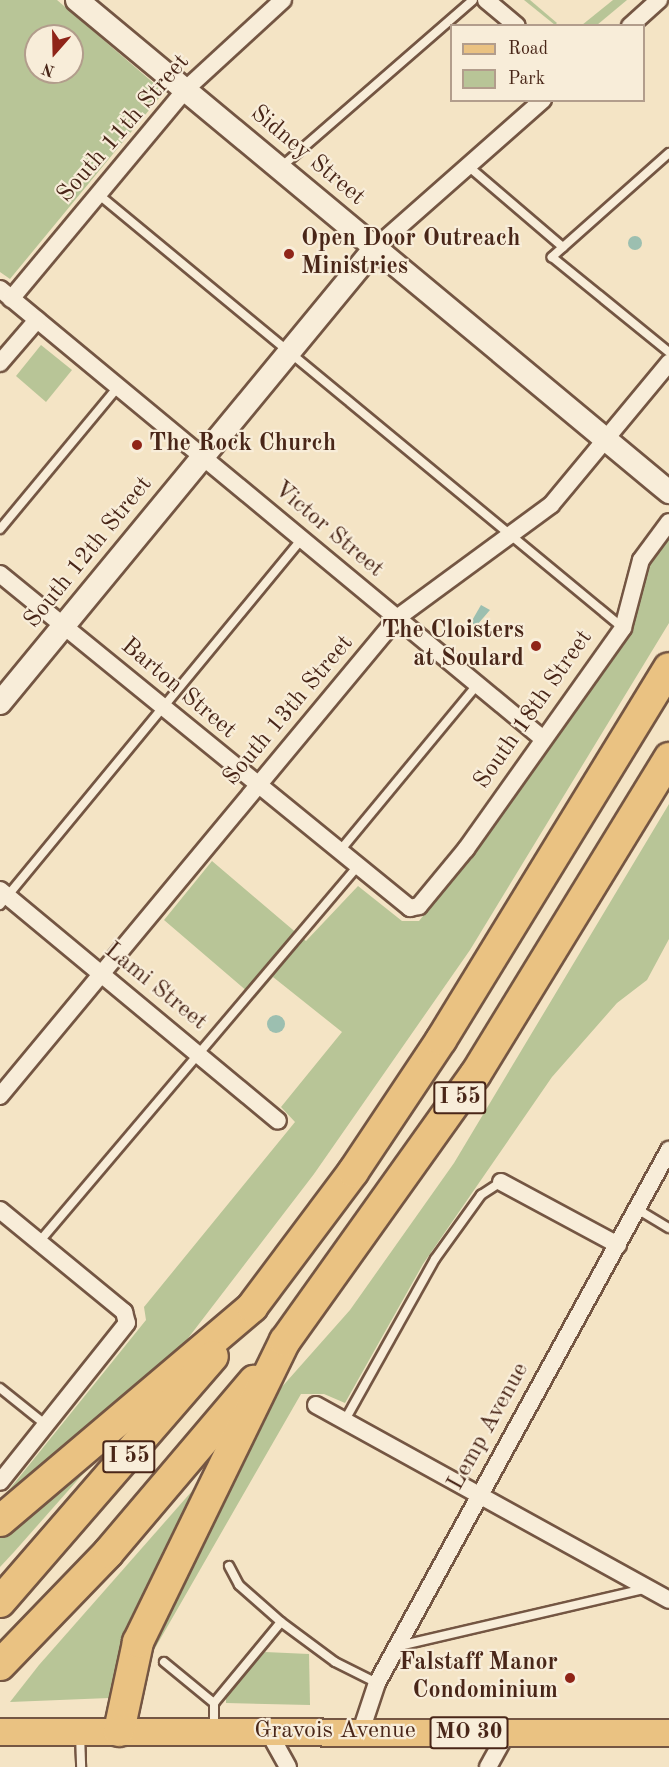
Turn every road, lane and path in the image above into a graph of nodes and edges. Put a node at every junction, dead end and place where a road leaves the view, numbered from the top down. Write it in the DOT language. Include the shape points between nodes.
graph roads {
  1 [pos="77,0"];
  2 [pos="473,0"];
  3 [pos="486,0"];
  4 [pos="660,0"];
  5 [pos="276,2"];
  6 [pos="515,24"];
  7 [pos="632,24"];
  8 [pos="185,90"];
  9 [pos="541,102"];
  10 [pos="669,153"];
  11 [pos="468,166"];
  12 [pos="279,169"];
  13 [pos="98,194"];
  14 [pos="563,247"];
  15 [pos="375,248"];
  16 [pos="6,294"];
  17 [pos="37,320"];
  18 [pos="288,352"];
  19 [pos="669,352"];
  20 [pos="0,363"];
  21 [pos="669,363"];
  22 [pos="118,387"];
  23 [pos="606,441"];
  24 [pos="202,457"];
  25 [pos="669,492"];
  26 [pos="669,522"];
  27 [pos="0,529"];
  28 [pos="512,537"];
  29 [pos="302,539"];
  30 [pos="0,574"];
  31 [pos="397,618"];
  32 [pos="64,626"];
  33 [pos="623,628"];
  34 [pos="669,668"];
  35 [pos="477,685"];
  36 [pos="0,703"];
  37 [pos="162,708"];
  38 [pos="542,738"];
  39 [pos="669,758"];
  40 [pos="257,786"];
  41 [pos="338,853"];
  42 [pos="356,868"];
  43 [pos="2,897"];
  44 [pos="410,908"];
  45 [pos="101,974"];
  46 [pos="199,1054"];
  47 [pos="0,1096"];
  48 [pos="278,1121"];
  49 [pos="669,1150"];
  50 [pos="501,1182"];
  51 [pos="637,1209"];
  52 [pos="0,1210"];
  53 [pos="669,1228"];
  54 [pos="39,1242"];
  55 [pos="618,1245"];
  56 [pos="252,1307"];
  57 [pos="285,1341"];
  58 [pos="0,1388"];
  59 [pos="316,1405"];
  60 [pos="345,1420"];
  61 [pos="47,1426"];
  62 [pos="0,1482"];
  63 [pos="479,1495"];
  64 [pos="0,1521"];
  65 [pos="229,1566"];
  66 [pos="647,1588"];
  67 [pos="669,1600"];
  68 [pos="64,1601"];
  69 [pos="0,1602"];
  70 [pos="282,1622"];
  71 [pos="396,1646"];
  72 [pos="164,1662"];
  73 [pos="0,1665"];
  74 [pos="377,1683"];
  75 [pos="0,1685"];
  76 [pos="214,1703"];
  77 [pos="118,1731"];
  78 [pos="214,1731"];
  79 [pos="268,1731"];
  80 [pos="360,1731"];
  81 [pos="0,1732"];
  82 [pos="80,1732"];
  83 [pos="507,1733"];
  84 [pos="669,1733"];
  85 [pos="81,1767"];
  86 [pos="288,1767"];
  87 [pos="488,1767"];
  1 -- 8 [label="street, Sidney Street"];
  2 -- 12 [label="lane"];
  3 -- 6 [label="street"];
  4 -- 7 [label="street"];
  5 -- 8 [label="street, South 11th Street"];
  8 -- 12 [label="street, Sidney Street"];
  8 -- 13 [label="street, South 11th Street"];
  9 -- 11 [label="street, South 12th Street"];
  10 -- 14 [label="lane"];
  11 -- 14 [label="lane"];
  11 -- 15 [label="street, South 12th Street"];
  12 -- 15 [label="street, Sidney Street"];
  13 -- 16 [label="street, South 11th Street"];
  13 -- 18 [label="lane"];
  14 -- 19 [label="lane" via="552,257"];
  15 -- 18 [label="street, South 12th Street"];
  15 -- 23 [label="street, Sidney Street"];
  16 -- 17 [label="street, Victor Street"];
  17 -- 20 [label="street"];
  17 -- 22 [label="street, Victor Street"];
  18 -- 24 [label="street, South 12th Street"];
  18 -- 28 [label="lane"];
  21 -- 23 [label="street, South 13th Street"];
  22 -- 24 [label="street, Victor Street"];
  22 -- 27 [label="lane"];
  23 -- 25 [label="street, Sidney Street"];
  23 -- 28 [label="street, South 13th Street" via="551,505"];
  24 -- 29 [label="street, Victor Street"];
  24 -- 32 [label="street, South 12th Street"];
  26 -- 33 [label="street, South 18th Street" via="641,560"];
  28 -- 31 [label="street, South 13th Street"];
  28 -- 33 [label="lane"];
  29 -- 31 [label="street, Victor Street"];
  29 -- 37 [label="lane"];
  30 -- 32 [label="street, Barton Street"];
  31 -- 35 [label="street, Victor Street"];
  31 -- 40 [label="street, South 13th Street"];
  32 -- 36 [label="street, South 12th Street"];
  32 -- 37 [label="street, Barton Street"];
  33 -- 38 [label="street, South 18th Street"];
  34 -- 56 [label="highway, I 55" via="429,1059"];
  35 -- 38 [label="street, Victor Street"];
  35 -- 41 [label="lane"];
  37 -- 40 [label="street, Barton Street"];
  37 -- 43 [label="lane"];
  38 -- 44 [label="street, South 18th Street" via="466,849 419,906"];
  39 -- 57 [label="highway, I 55" via="475,1075"];
  40 -- 41 [label="street, Barton Street"];
  40 -- 45 [label="street, South 13th Street"];
  41 -- 42 [label="street, Barton Street"];
  42 -- 44 [label="street, Barton Street"];
  42 -- 46 [label="lane"];
  43 -- 45 [label="street, Lami Street"];
  45 -- 46 [label="street, Lami Street"];
  45 -- 47 [label="street, South 13th Street"];
  46 -- 48 [label="street, Lami Street"];
  46 -- 54 [label="lane"];
  49 -- 51 [label="street, Lemp Avenue"];
  50 -- 55 [label="street"];
  50 -- 60 [label="lane" via="481,1195 435,1259"];
  51 -- 53 [label="lane"];
  51 -- 55 [label="street, Lemp Avenue"];
  52 -- 54 [label="street"];
  54 -- 61 [label="street" via="124,1312 128,1323"];
  55 -- 63 [label="street, Lemp Avenue"];
  56 -- 64 [label="highway"];
  56 -- 69 [label="highway, I 55"];
  57 -- 68 [label="highway, I 55"];
  57 -- 77 [label="highway" via="138,1642"];
  58 -- 61 [label="lane"];
  59 -- 60 [label="street"];
  60 -- 63 [label="street"];
  61 -- 62 [label="street"];
  63 -- 66 [label="street"];
  63 -- 71 [label="street, Lemp Avenue"];
  65 -- 70 [label="lane" via="239,1585"];
  66 -- 67 [label="street"];
  66 -- 71 [label="lane"];
  68 -- 73 [label="highway, I 55"];
  68 -- 75 [label="highway"];
  70 -- 74 [label="lane" via="335,1662"];
  70 -- 76 [label="lane"];
  71 -- 74 [label="street, Lemp Avenue"];
  72 -- 76 [label="lane"];
  74 -- 80 [label="street, Lemp Avenue"];
  76 -- 78 [label="lane"];
  77 -- 78 [label="main road, Gravois Avenue / MO 30"];
  77 -- 82 [label="main road, Gravois Avenue / MO 30"];
  78 -- 79 [label="main road, Gravois Avenue / MO 30"];
  79 -- 80 [label="main road, Gravois Avenue / MO 30"];
  79 -- 86 [label="street"];
  80 -- 83 [label="main road, Gravois Avenue / MO 30"];
  81 -- 82 [label="main road, Gravois Avenue / MO 30"];
  82 -- 85 [label="lane"];
  83 -- 84 [label="main road, Gravois Avenue / MO 30"];
  83 -- 87 [label="street"];
}
